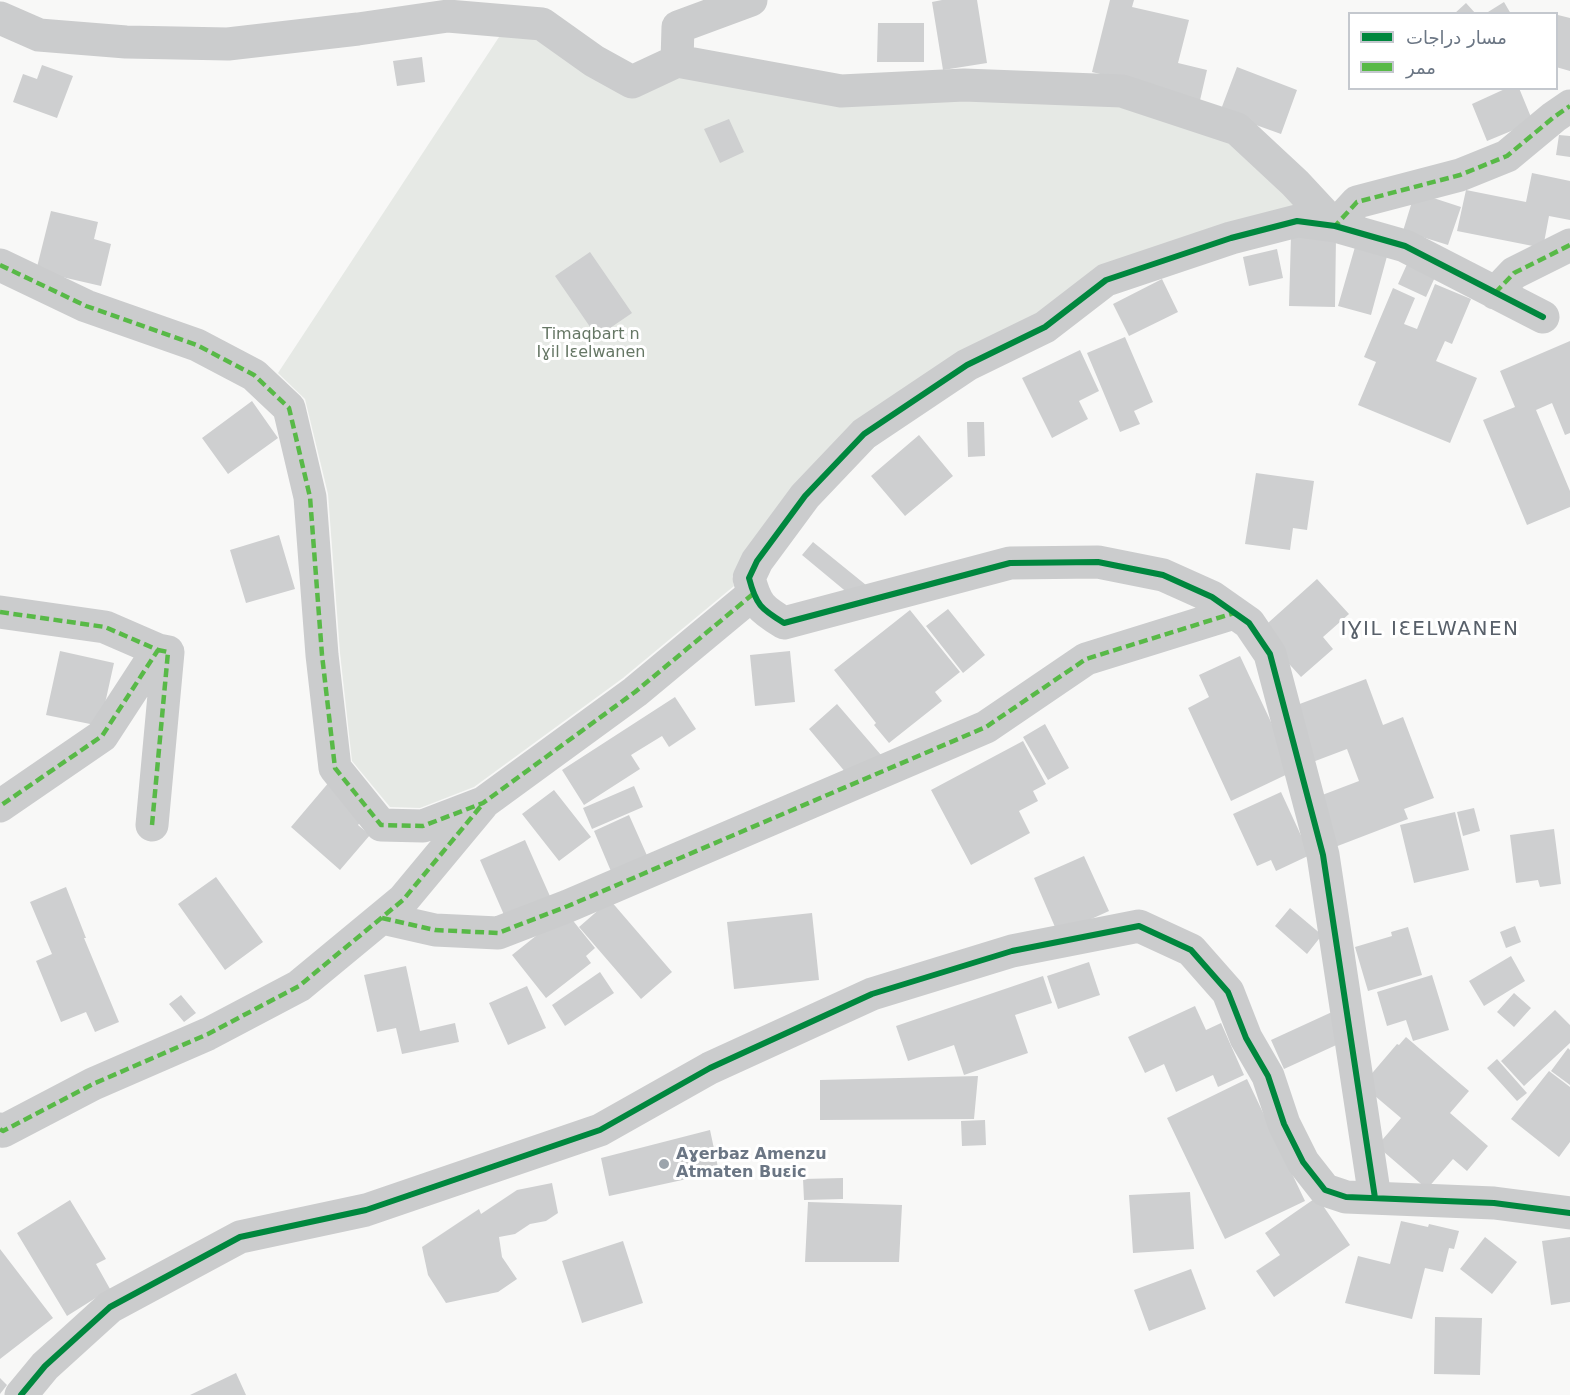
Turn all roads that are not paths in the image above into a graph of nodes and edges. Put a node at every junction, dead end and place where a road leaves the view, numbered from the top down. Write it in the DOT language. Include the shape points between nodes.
graph roads {
  1 [pos="751,0"];
  2 [pos="0,18"];
  3 [pos="677,61"];
  4 [pos="1570,106"];
  5 [pos="1335,226"];
  6 [pos="1570,245"];
  7 [pos="0,265"];
  8 [pos="1495,293"];
  9 [pos="1543,317"];
  10 [pos="753,594"];
  11 [pos="0,612"];
  12 [pos="1234,613"];
  13 [pos="158,650"];
  14 [pos="483,803"];
  15 [pos="0,806"];
  16 [pos="152,825"];
  17 [pos="382,918"];
  18 [pos="0,1129"];
  19 [pos="1375,1198"];
  20 [pos="1570,1213"];
  21 [pos="21,1395"];
  1 -- 3 [label="street" via="678,27"];
  2 -- 3 [label="street" via="39,35 228,44 448,16 542,24 632,82"];
  3 -- 5 [label="street" via="841,91 964,85 1122,91 1237,129"];
  4 -- 5 [label="street" via="1507,156 1460,175 1357,202"];
  5 -- 8 [label="street" via="1405,246"];
  5 -- 10 [label="street" via="1297,221 1231,238 1106,280 1045,327 967,365 864,434 804,496 757,561 749,578"];
  6 -- 8 [label="street" via="1514,273"];
  7 -- 14 [label="street" via="86,306 196,345 254,375 289,408 310,497 335,768 381,825 423,826"];
  8 -- 9 [label="street"];
  10 -- 12 [label="street" via="763,611 784,623 1010,563 1098,562 1163,575 1212,597"];
  10 -- 14 [label="street" via="634,692"];
  11 -- 13 [label="street" via="105,627"];
  12 -- 17 [label="street" via="1086,659 986,727 498,933 435,930"];
  12 -- 19 [label="street" via="1249,623 1270,654 1323,855"];
  13 -- 15 [label="street" via="102,736"];
  13 -- 16 [label="street" via="168,652"];
  14 -- 17 [label="street" via="404,900"];
  17 -- 18 [label="street" via="299,986 208,1034 93,1084 3,1131"];
  19 -- 20 [label="street" via="1494,1203"];
  19 -- 21 [label="street" via="1346,1197 1325,1190 1304,1162 1284,1124 1268,1076 1246,1038 1228,992 1191,950 1139,926 1012,951 872,994 710,1068 600,1130 366,1210 240,1237 110,1306 45,1366"];
}
